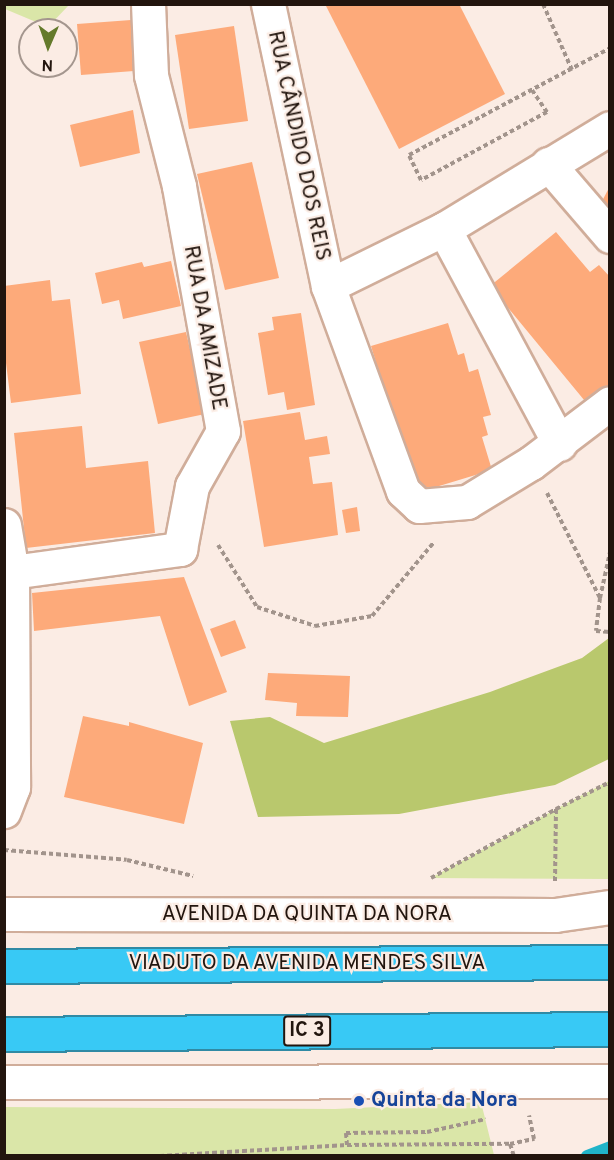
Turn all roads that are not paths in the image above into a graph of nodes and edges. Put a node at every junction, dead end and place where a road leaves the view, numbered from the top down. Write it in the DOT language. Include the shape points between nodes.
graph roads {
  1 [pos="148,4"];
  2 [pos="268,4"];
  3 [pos="609,128"];
  4 [pos="548,164"];
  5 [pos="444,229"];
  6 [pos="609,236"];
  7 [pos="328,286"];
  8 [pos="609,403"];
  9 [pos="560,444"];
  10 [pos="4,525"];
  11 [pos="12,572"];
  12 [pos="4,811"];
  13 [pos="609,908"];
  14 [pos="4,914"];
  15 [pos="609,962"];
  16 [pos="4,966"];
  17 [pos="609,1029"];
  18 [pos="4,1034"];
  19 [pos="597,1081"];
  20 [pos="4,1082"];
  1 -- 11 [label="street, RUA DA AMIZADE" via="151,75 179,186 223,430 192,486 180,549"];
  2 -- 7 [label="street, RUA CÂNDIDO DOS REIS"];
  3 -- 4 [label="street, RUA CÂNDIDO DOS REIS"];
  4 -- 5 [label="street, RUA CÂNDIDO DOS REIS"];
  4 -- 6 [label="street"];
  5 -- 7 [label="street, RUA CÂNDIDO DOS REIS"];
  5 -- 9 [label="street"];
  7 -- 9 [label="street, RUA CÂNDIDO DOS REIS" via="403,491 419,506 467,502"];
  8 -- 9 [label="street, RUA CÂNDIDO DOS REIS"];
  10 -- 11 [label="street"];
  11 -- 12 [label="street" via="13,787"];
  13 -- 14 [label="street, AVENIDA DA QUINTA DA NORA" via="555,915"];
  15 -- 16 [label="highway, VIADUTO DA AVENIDA MENDES SILVA, bridge"];
  17 -- 18 [label="highway, IC 3, bridge"];
  19 -- 20 [label="street"];
}
